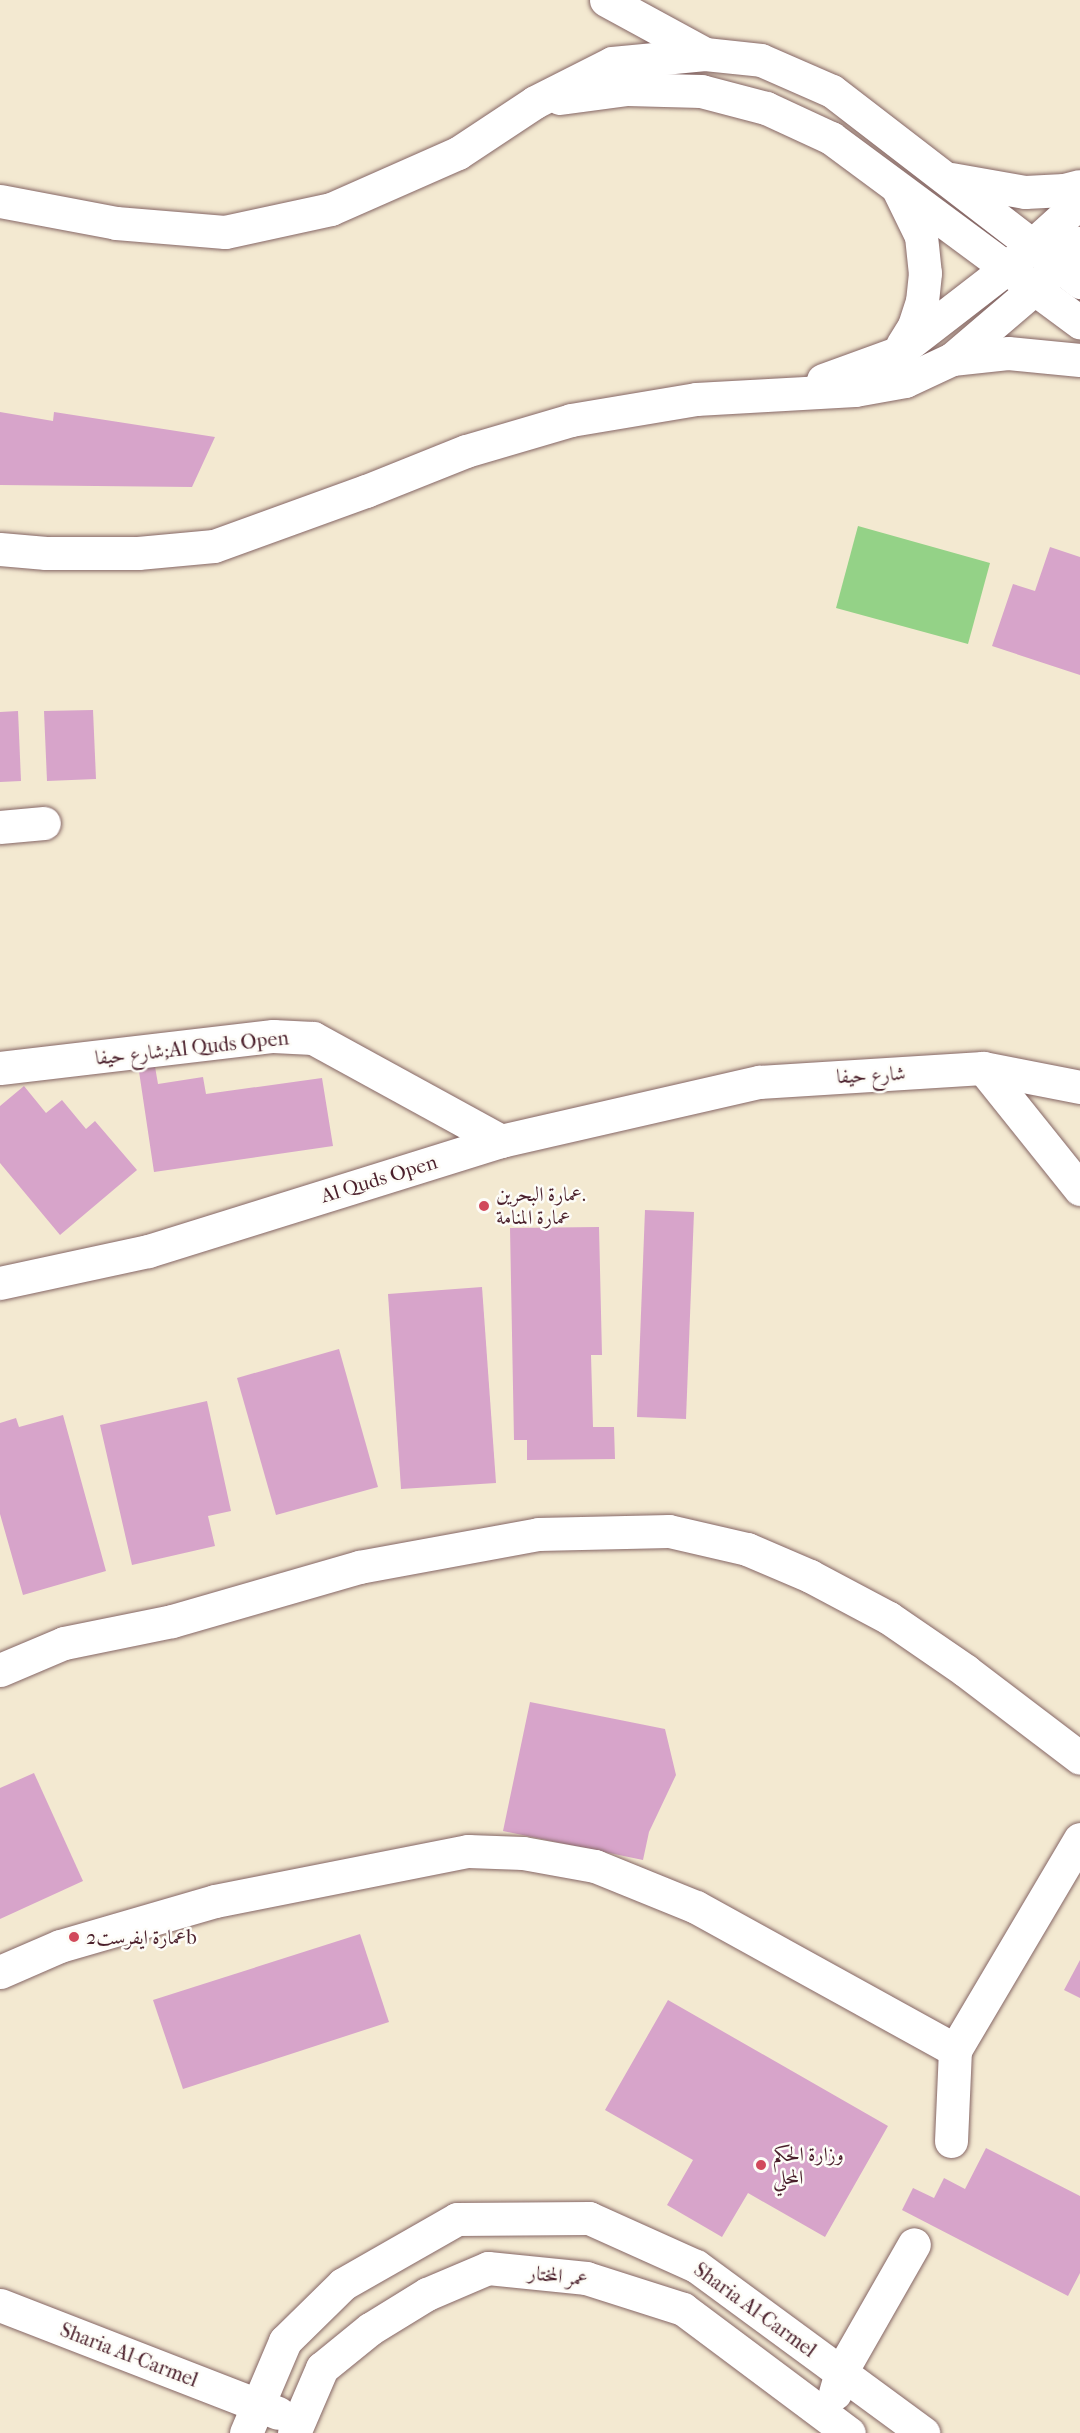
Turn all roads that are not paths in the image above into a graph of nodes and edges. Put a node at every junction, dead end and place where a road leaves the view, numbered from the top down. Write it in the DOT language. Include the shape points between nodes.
graph roads {
  1 [pos="606,0"];
  2 [pos="705,54"];
  3 [pos="535,102"];
  4 [pos="945,178"];
  5 [pos="897,186"];
  6 [pos="1080,186"];
  7 [pos="0,201"];
  8 [pos="1080,201"];
  9 [pos="1032,246"];
  10 [pos="1007,268"];
  11 [pos="1063,270"];
  12 [pos="1080,322"];
  13 [pos="897,353"];
  14 [pos="952,359"];
  15 [pos="1080,360"];
  16 [pos="765,396"];
  17 [pos="0,549"];
  18 [pos="44,823"];
  19 [pos="0,827"];
  20 [pos="0,1068"];
  21 [pos="983,1068"];
  22 [pos="759,1082"];
  23 [pos="1080,1087"];
  24 [pos="501,1142"];
  25 [pos="1080,1189"];
  26 [pos="0,1283"];
  27 [pos="0,1670"];
  28 [pos="1080,1758"];
  29 [pos="1080,1839"];
  30 [pos="0,1972"];
  31 [pos="955,2050"];
  32 [pos="951,2141"];
  33 [pos="914,2244"];
  34 [pos="0,2305"];
  35 [pos="841,2372"];
  36 [pos="252,2419"];
  37 [pos="839,2425"];
  38 [pos="297,2427"];
  39 [pos="923,2433"];
  1 -- 2 [label="street"];
  2 -- 3 [label="street" via="612,63"];
  2 -- 4 [label="street" via="761,60 832,91"];
  3 -- 5 [label="street" via="627,89 701,91 766,108 831,138"];
  3 -- 7 [label="street" via="458,153 331,209 225,232 117,223"];
  4 -- 6 [label="street" via="1025,192"];
  4 -- 9 [label="street"];
  5 -- 10 [label="street"];
  5 -- 13 [label="street" via="921,236 926,273 914,326"];
  8 -- 9 [label="street"];
  9 -- 10 [label="street"];
  9 -- 11 [label="street"];
  10 -- 11 [label="street"];
  10 -- 13 [label="street"];
  11 -- 12 [label="street"];
  11 -- 14 [label="street"];
  13 -- 16 [label="street" via="827,379"];
  14 -- 15 [label="street" via="1008,353"];
  14 -- 16 [label="street" via="905,381 855,390"];
  16 -- 17 [label="street" via="696,399 571,420 466,451 214,546 138,553"];
  18 -- 19 [label="street"];
  20 -- 24 [label="street, شارع حيفا;Al Quds Open" via="273,1036 313,1038"];
  21 -- 22 [label="street, شارع حيفا"];
  21 -- 23 [label="street, شارع حيفا"];
  21 -- 25 [label="street"];
  22 -- 24 [label="street, Al Quds Open"];
  24 -- 26 [label="street, Al Quds Open" via="148,1251"];
  27 -- 28 [label="street" via="64,1643 172,1621 359,1567 538,1533 669,1531 747,1549 810,1576 889,1618"];
  29 -- 31 [label="street"];
  30 -- 31 [label="street" via="60,1946 215,1901 468,1851 523,1853 595,1866 696,1907"];
  31 -- 32 [label="street"];
  33 -- 35 [label="street"];
  34 -- 36 [label="street, Sharia Al-Carmel"];
  35 -- 36 [label="street, Sharia Al-Carmel" via="696,2266 589,2218 457,2219 343,2284 285,2341"];
  35 -- 37 [label="street"];
  35 -- 39 [label="street, Sharia Al-Carmel"];
  36 -- 38 [label="street, Sharia Al-Carmel"];
  37 -- 38 [label="street, عمر المختار" via="683,2309 586,2278 488,2268 427,2294 370,2329 322,2368"];
}
